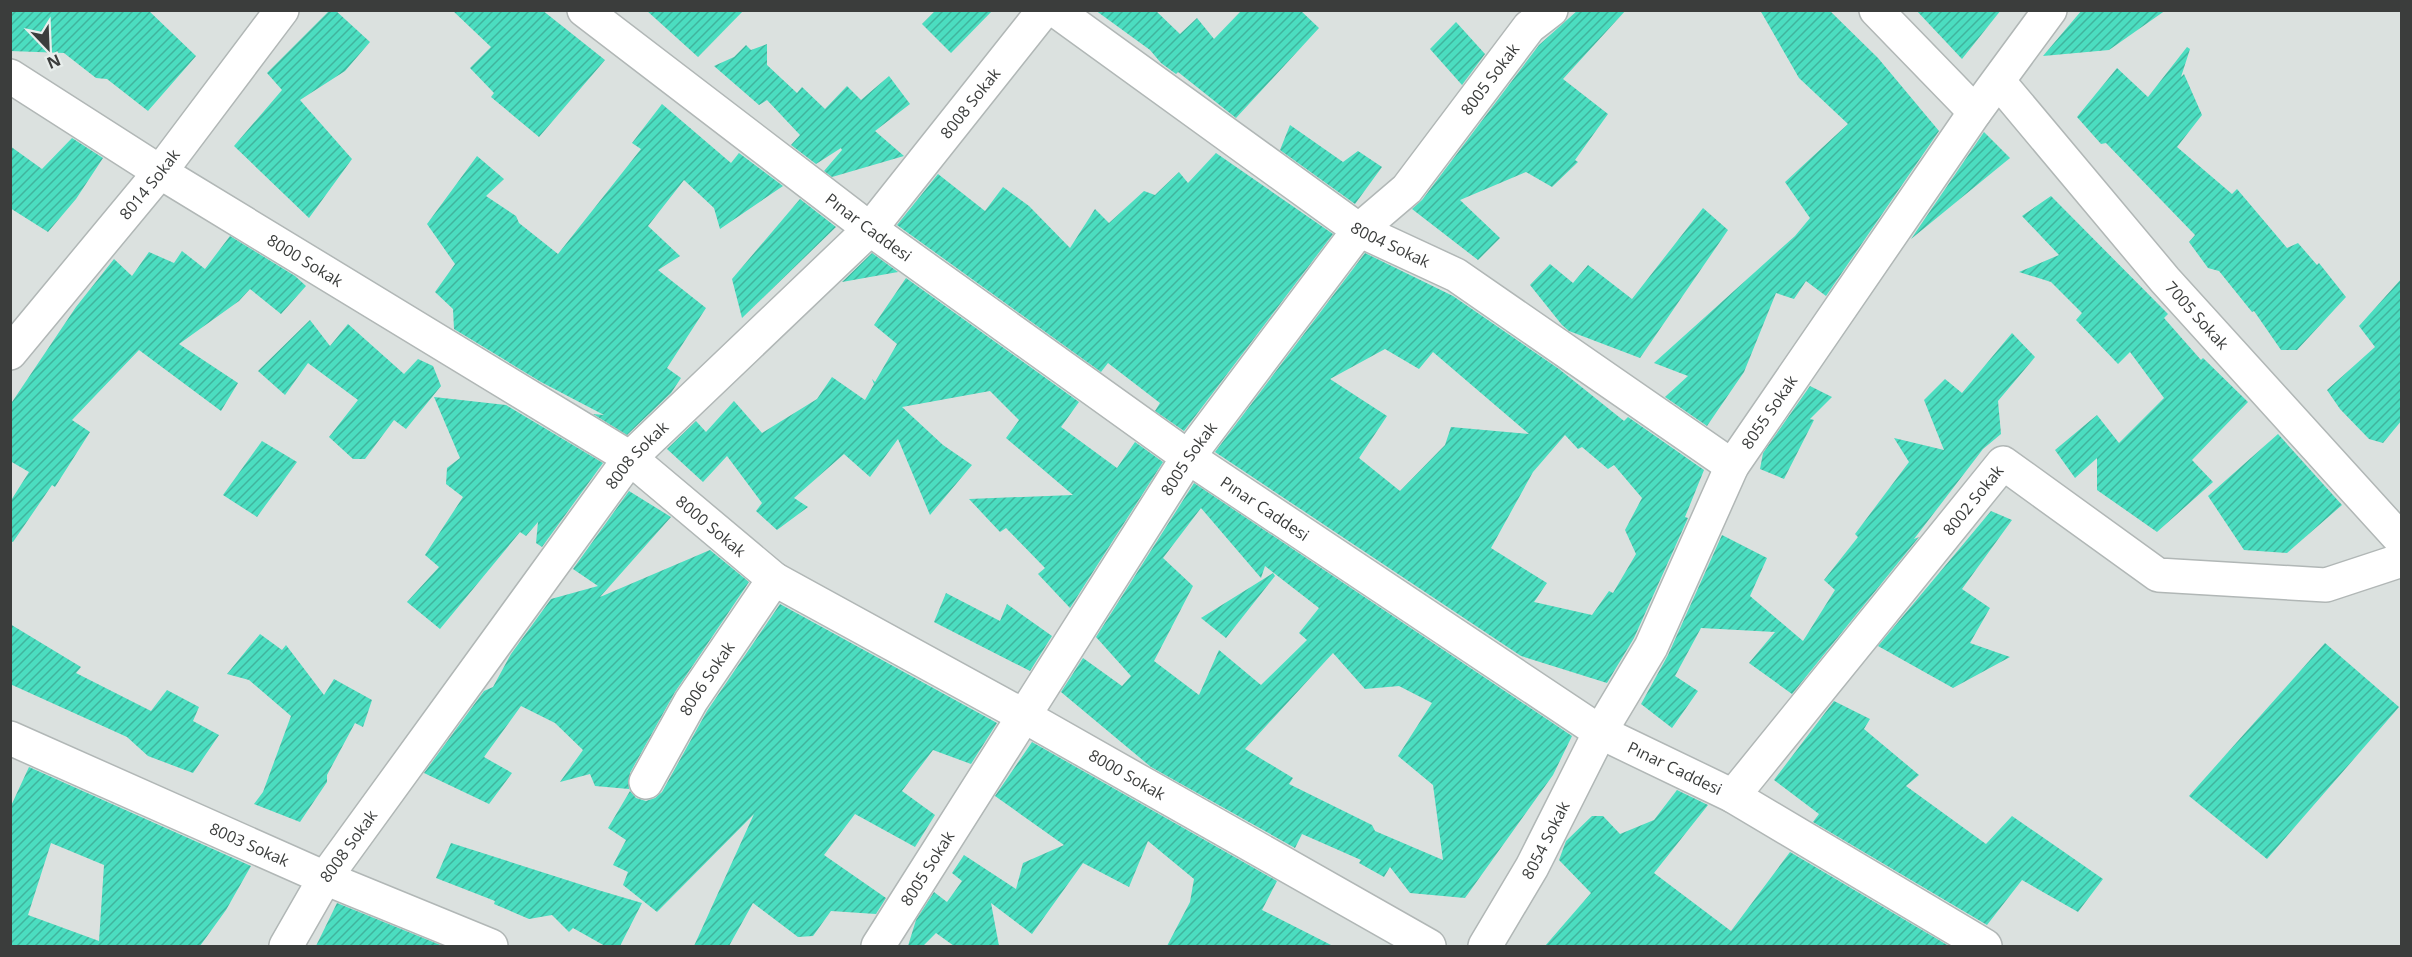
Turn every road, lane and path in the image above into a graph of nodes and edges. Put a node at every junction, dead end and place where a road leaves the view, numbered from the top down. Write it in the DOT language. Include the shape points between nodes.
graph roads {
  1 [pos="282,10"];
  2 [pos="584,10"];
  3 [pos="1044,10"];
  4 [pos="1055,10"];
  5 [pos="1551,10"];
  6 [pos="1876,10"];
  7 [pos="2050,10"];
  8 [pos="10,76"];
  9 [pos="1999,82"];
  10 [pos="1975,112"];
  11 [pos="160,172"];
  12 [pos="870,228"];
  13 [pos="1359,230"];
  14 [pos="10,353"];
  15 [pos="1188,457"];
  16 [pos="630,458"];
  17 [pos="1732,466"];
  18 [pos="2402,541"];
  19 [pos="2402,560"];
  20 [pos="774,579"];
  21 [pos="1024,716"];
  22 [pos="1600,732"];
  23 [pos="12,743"];
  24 [pos="646,782"];
  25 [pos="1733,796"];
  26 [pos="325,878"];
  27 [pos="286,946"];
  28 [pos="490,946"];
  29 [pos="878,946"];
  30 [pos="1429,946"];
  31 [pos="1485,946"];
  32 [pos="1985,946"];
  1 -- 11 [label="street, 8014 Sokak"];
  2 -- 12 [label="street, Pınar Caddesi"];
  3 -- 12 [label="street, 8008 Sokak"];
  4 -- 13 [label="street, 8004 Sokak"];
  5 -- 13 [label="street, 8005 Sokak" via="1529,27 1407,189"];
  6 -- 10 [label="street"];
  7 -- 9 [label="street, 8055 Sokak"];
  8 -- 11 [label="street, 8000 Sokak"];
  9 -- 10 [label="street, 8055 Sokak"];
  9 -- 18 [label="street, 7005 Sokak" via="2164,280"];
  10 -- 17 [label="street, 8055 Sokak"];
  11 -- 14 [label="street, 8014 Sokak"];
  11 -- 16 [label="street, 8000 Sokak"];
  12 -- 15 [label="street, Pınar Caddesi"];
  12 -- 16 [label="street, 8008 Sokak"];
  13 -- 15 [label="street, 8005 Sokak"];
  13 -- 17 [label="street, 8004 Sokak" via="1456,275"];
  15 -- 21 [label="street, 8005 Sokak"];
  15 -- 22 [label="street, Pınar Caddesi"];
  16 -- 20 [label="street, 8000 Sokak"];
  16 -- 26 [label="street, 8008 Sokak"];
  17 -- 22 [label="street, 8055 Sokak" via="1651,647"];
  19 -- 25 [label="street, 8002 Sokak" via="2326,585 2158,575 2003,463"];
  20 -- 21 [label="street, 8000 Sokak"];
  20 -- 24 [label="street, 8006 Sokak" via="691,700"];
  21 -- 29 [label="street, 8005 Sokak"];
  21 -- 30 [label="street, 8000 Sokak"];
  22 -- 25 [label="street, Pınar Caddesi"];
  22 -- 31 [label="street, 8054 Sokak" via="1532,867"];
  23 -- 26 [label="street, 8003 Sokak"];
  25 -- 32 [label="street, Pınar Caddesi"];
  26 -- 27 [label="street, 8008 Sokak"];
  26 -- 28 [label="street, 8003 Sokak"];
}
